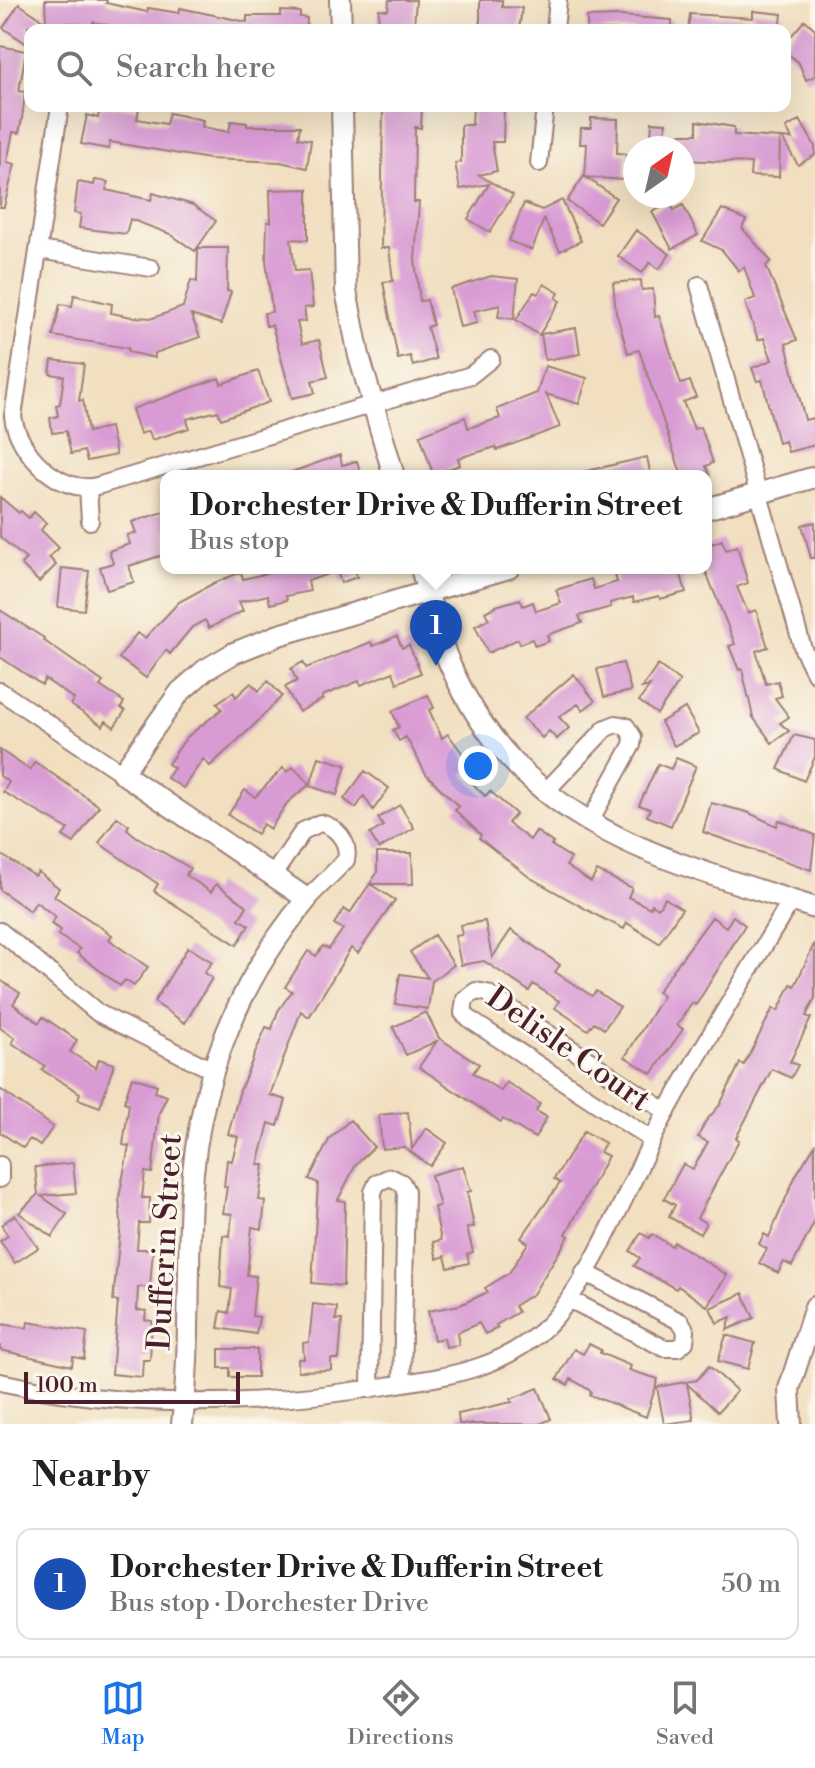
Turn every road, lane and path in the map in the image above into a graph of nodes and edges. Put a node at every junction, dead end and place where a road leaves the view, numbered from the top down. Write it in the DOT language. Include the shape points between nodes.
graph roads {
  1 [pos="340,0"];
  2 [pos="558,0"];
  3 [pos="341,24"];
  4 [pos="556,24"];
  5 [pos="59,112"];
  6 [pos="342,112"];
  7 [pos="544,112"];
  8 [pos="539,163"];
  9 [pos="39,250"];
  10 [pos="151,268"];
  11 [pos="699,285"];
  12 [pos="491,359"];
  13 [pos="373,405"];
  14 [pos="392,470"];
  15 [pos="815,477"];
  16 [pos="88,488"];
  17 [pos="757,494"];
  18 [pos="712,507"];
  19 [pos="90,521"];
  20 [pos="423,574"];
  21 [pos="489,574"];
  22 [pos="428,592"];
  23 [pos="815,673"];
  24 [pos="0,691"];
  25 [pos="122,773"];
  26 [pos="546,791"];
  27 [pos="589,823"];
  28 [pos="273,875"];
  29 [pos="307,899"];
  30 [pos="791,901"];
  31 [pos="815,908"];
  32 [pos="0,931"];
  33 [pos="212,1070"];
  34 [pos="667,1112"];
  35 [pos="652,1140"];
  36 [pos="0,1165"];
  37 [pos="0,1179"];
  38 [pos="584,1272"];
  39 [pos="569,1299"];
  40 [pos="815,1307"];
  41 [pos="0,1382"];
  42 [pos="402,1383"];
  43 [pos="370,1389"];
  44 [pos="184,1414"];
  45 [pos="791,1424"];
  1 -- 3 [label="street"];
  2 -- 4 [label="street"];
  5 -- 9 [label="street"];
  6 -- 13 [label="street" via="343,275"];
  7 -- 8 [label="street"];
  9 -- 10 [label="street"];
  9 -- 16 [label="street" via="14,424 23,445 61,482"];
  11 -- 17 [label="street"];
  12 -- 13 [label="street" via="471,375"];
  13 -- 14 [label="street"];
  13 -- 16 [label="street"];
  15 -- 17 [label="street"];
  16 -- 19 [label="street"];
  17 -- 18 [label="street"];
  17 -- 23 [label="street" via="803,649"];
  20 -- 22 [label="street"];
  21 -- 22 [label="street"];
  22 -- 25 [label="street" via="264,640 217,662 170,703"];
  22 -- 26 [label="street" via="445,653 471,705 496,742"];
  24 -- 25 [label="street"];
  25 -- 28 [label="street"];
  26 -- 27 [label="street"];
  26 -- 27 [label="street" via="606,728 626,726 632,745"];
  27 -- 30 [label="street" via="662,859"];
  28 -- 29 [label="street"];
  28 -- 29 [label="street, Dufferin Street" via="306,828 331,826 346,845 347,856"];
  29 -- 33 [label="street, Dufferin Street" via="254,972"];
  30 -- 31 [label="street"];
  30 -- 34 [label="street"];
  32 -- 33 [label="street" via="98,1013"];
  33 -- 44 [label="street, Dufferin Street" via="193,1173"];
  34 -- 35 [label="street"];
  34 -- 35 [label="street, Delisle Court" via="487,993 476,991 465,999 463,1013 472,1021"];
  35 -- 38 [label="street"];
  36 -- 37 [label="street"];
  38 -- 39 [label="street"];
  38 -- 39 [label="street" via="681,1322 685,1342 664,1348"];
  39 -- 42 [label="street" via="545,1328 505,1357 468,1372"];
  40 -- 45 [label="street" via="789,1389"];
  41 -- 44 [label="street"];
  42 -- 43 [label="street"];
  42 -- 43 [label="street" via="406,1191 390,1177 381,1179 373,1192"];
  43 -- 44 [label="street"];
}
